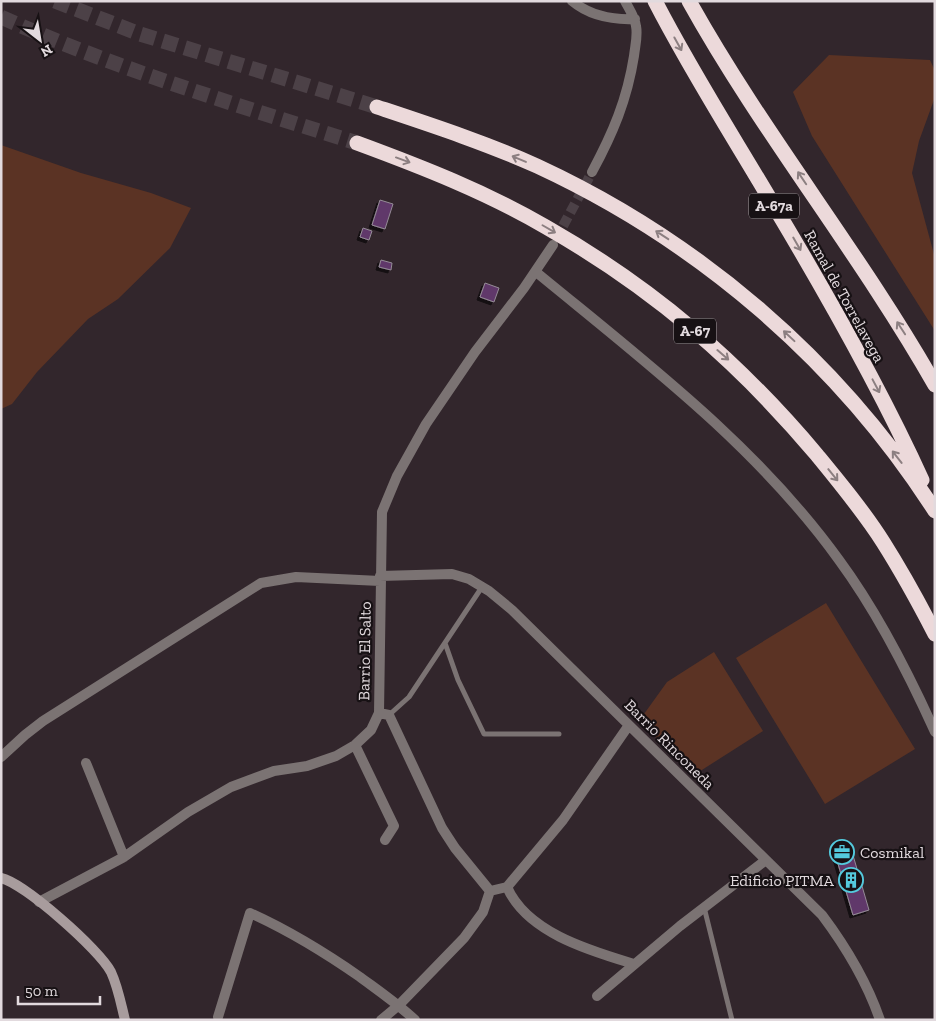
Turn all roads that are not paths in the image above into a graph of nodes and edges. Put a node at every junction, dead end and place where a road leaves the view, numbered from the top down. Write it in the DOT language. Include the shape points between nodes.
graph roads {
  1 [pos="572,1"];
  2 [pos="625,1"];
  3 [pos="656,1"];
  4 [pos="689,1"];
  5 [pos="635,19"];
  6 [pos="377,107"];
  7 [pos="357,142"];
  8 [pos="592,172"];
  9 [pos="553,245"];
  10 [pos="536,272"];
  11 [pos="935,385"];
  12 [pos="935,510"];
  13 [pos="380,579"];
  14 [pos="482,587"];
  15 [pos="935,634"];
  16 [pos="445,643"];
  17 [pos="384,714"];
  18 [pos="629,724"];
  19 [pos="935,732"];
  20 [pos="559,734"];
  21 [pos="355,745"];
  22 [pos="1,758"];
  23 [pos="86,763"];
  24 [pos="385,840"];
  25 [pos="124,857"];
  26 [pos="766,860"];
  27 [pos="1,878"];
  28 [pos="507,887"];
  29 [pos="490,891"];
  30 [pos="39,902"];
  31 [pos="704,907"];
  32 [pos="634,964"];
  33 [pos="598,996"];
  34 [pos="399,1005"];
  35 [pos="218,1016"];
  36 [pos="125,1020"];
  37 [pos="381,1020"];
  38 [pos="415,1020"];
  39 [pos="732,1020"];
  40 [pos="880,1020"];
  1 -- 5 [label="street" via="606,18"];
  2 -- 5 [label="street"];
  3 -- 12 [label="highway, Ramal de Torrelavega / A-67a, one-way" via="890,413"];
  11 -- 4 [label="highway, Ramal de Torrelavega / A-67a, one-way"];
  5 -- 8 [label="street" via="637,34 625,97"];
  12 -- 6 [label="highway, one-way" via="837,384 765,313 693,256 632,217 537,166"];
  7 -- 15 [label="highway, A-67, one-way" via="466,186 545,226 641,288 709,342 780,412 833,474 900,569"];
  9 -- 10 [label="street, Barrio El Salto"];
  10 -- 13 [label="street, Barrio El Salto" via="475,352 426,424 397,476 382,512"];
  10 -- 19 [label="street" via="669,382 730,437 794,504 859,590 919,696"];
  13 -- 14 [label="street, Barrio Rinconeda" via="452,574"];
  13 -- 17 [label="street, Barrio El Salto"];
  13 -- 22 [label="street, Barrio Rinconeda" via="296,577 261,583 43,721"];
  14 -- 16 [label="lane"];
  14 -- 18 [label="street, Barrio Rinconeda" via="512,610"];
  16 -- 17 [label="lane" via="409,697"];
  16 -- 20 [label="lane" via="458,680 484,734"];
  17 -- 21 [label="street, Barrio El Salto"];
  17 -- 29 [label="street" via="442,828"];
  18 -- 26 [label="street, Barrio Rinconeda"];
  18 -- 28 [label="street" via="563,820"];
  21 -- 24 [label="street" via="394,826"];
  21 -- 25 [label="street, Barrio El Salto" via="336,756 307,766 274,771 231,788 188,812"];
  23 -- 25 [label="street"];
  25 -- 30 [label="street, Barrio El Salto"];
  26 -- 31 [label="street"];
  26 -- 40 [label="street, Barrio Rinconeda" via="836,933 858,968"];
  27 -- 30 [label="street" via="24,888"];
  28 -- 29 [label="street"];
  28 -- 32 [label="street" via="511,897 534,921 558,936 585,949"];
  29 -- 34 [label="street" via="483,912 464,938"];
  30 -- 36 [label="street" via="104,961 111,973"];
  31 -- 32 [label="street"];
  31 -- 39 [label="lane"];
  32 -- 33 [label="street"];
  34 -- 35 [label="street" via="287,930 250,913"];
  34 -- 37 [label="street"];
  34 -- 38 [label="street"];
}
